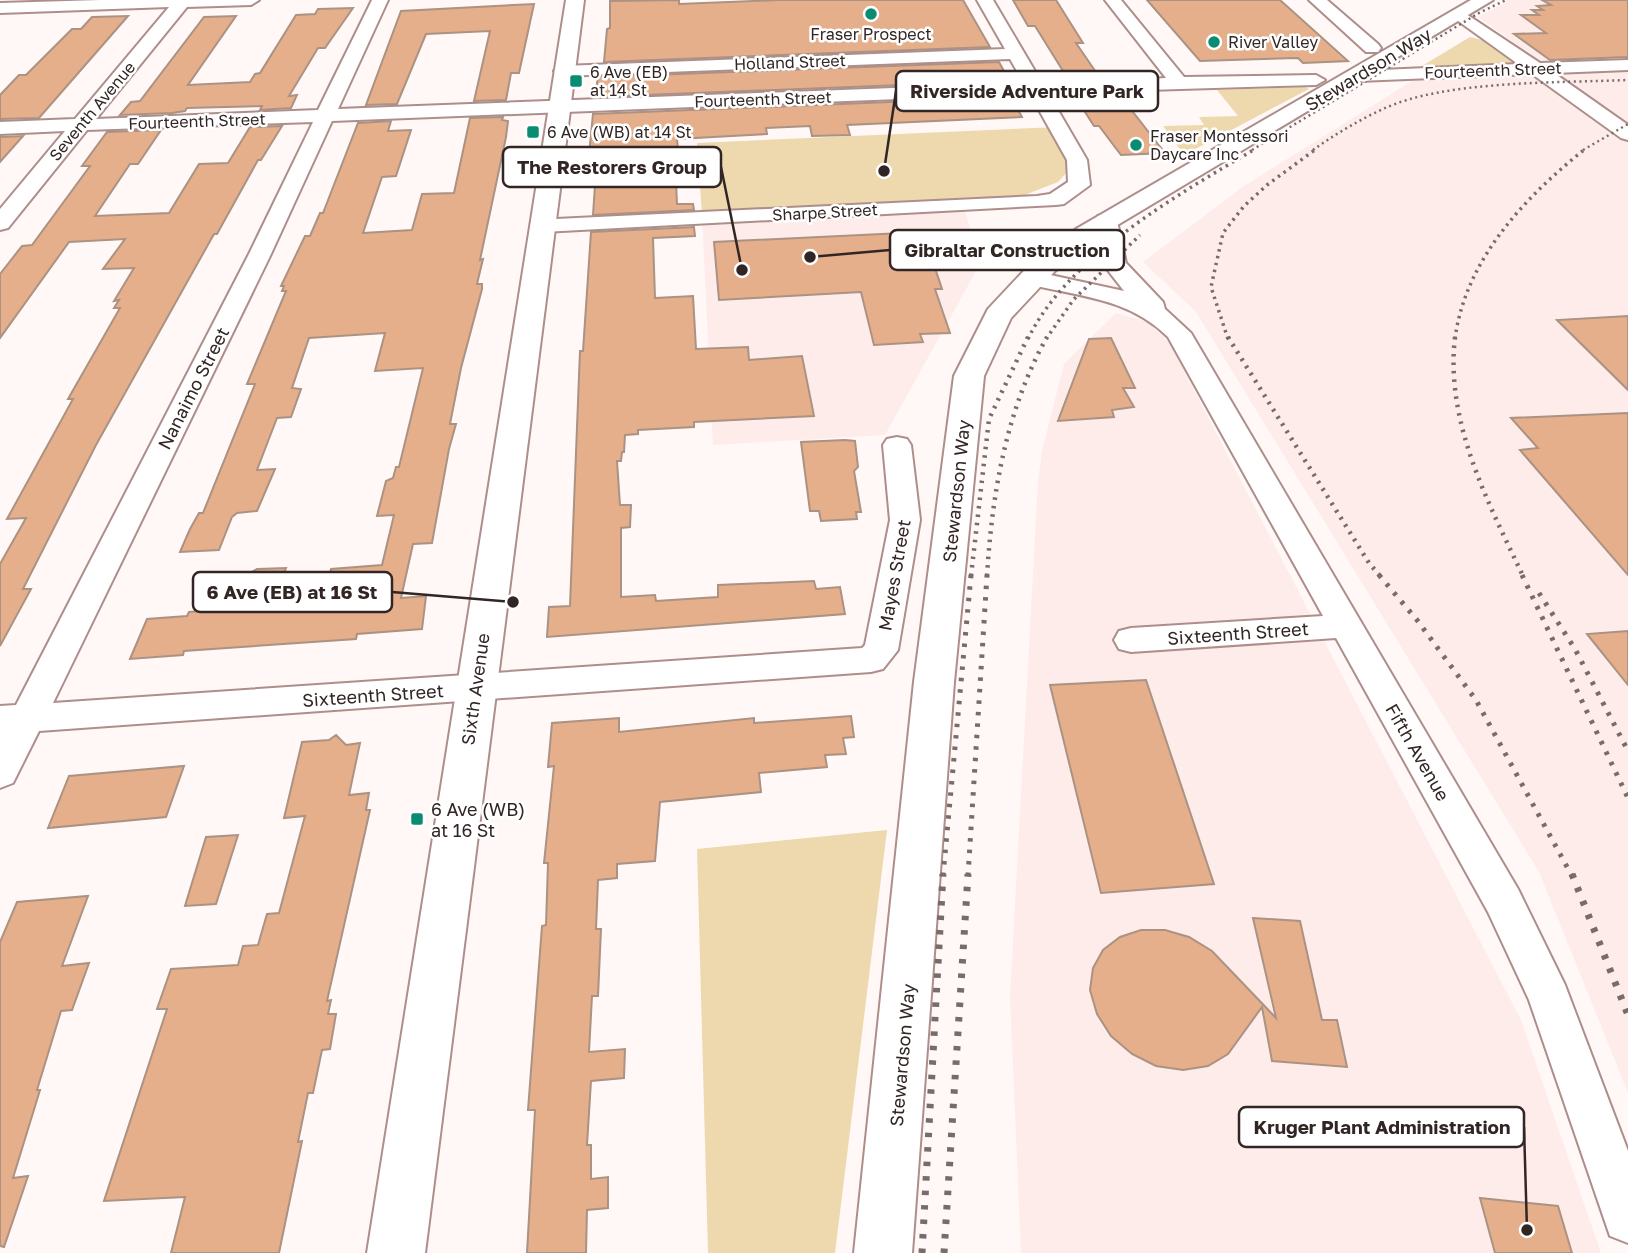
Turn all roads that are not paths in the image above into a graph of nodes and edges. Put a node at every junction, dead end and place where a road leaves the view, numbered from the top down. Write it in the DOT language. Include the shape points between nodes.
graph roads {
  1 [pos="251,0"];
  2 [pos="380,0"];
  3 [pos="575,0"];
  4 [pos="985,0"];
  5 [pos="1113,0"];
  6 [pos="1317,0"];
  7 [pos="1484,0"];
  8 [pos="183,1"];
  9 [pos="0,8"];
  10 [pos="1449,8"];
  11 [pos="1372,48"];
  12 [pos="1016,54"];
  13 [pos="1628,65"];
  14 [pos="1534,68"];
  15 [pos="563,71"];
  16 [pos="1358,76"];
  17 [pos="1316,80"];
  18 [pos="1179,83"];
  19 [pos="1036,88"];
  20 [pos="558,107"];
  21 [pos="327,116"];
  22 [pos="80,125"];
  23 [pos="0,128"];
  24 [pos="1628,134"];
  25 [pos="1106,221"];
  26 [pos="0,223"];
  27 [pos="543,225"];
  28 [pos="1032,278"];
  29 [pos="1157,312"];
  30 [pos="897,445"];
  31 [pos="1346,626"];
  32 [pos="1131,640"];
  33 [pos="871,660"];
  34 [pos="457,688"];
  35 [pos="14,719"];
  36 [pos="0,773"];
  37 [pos="1628,1217"];
  38 [pos="396,1253"];
  39 [pos="883,1253"];
  1 -- 8 [label="street"];
  2 -- 21 [label="street, Nanaimo Street"];
  3 -- 15 [label="main road, Sixth Avenue"];
  4 -- 12 [label="street"];
  5 -- 18 [label="street"];
  6 -- 11 [label="street"];
  7 -- 10 [label="main road, Stewardson Way"];
  8 -- 9 [label="street"];
  8 -- 22 [label="street, Seventh Avenue"];
  10 -- 14 [label="street"];
  10 -- 16 [label="main road, Stewardson Way"];
  12 -- 15 [label="street, Holland Street"];
  12 -- 19 [label="street"];
  13 -- 14 [label="street, Fourteenth Street"];
  14 -- 16 [label="street, Fourteenth Street"];
  14 -- 24 [label="street"];
  15 -- 20 [label="main road, Sixth Avenue"];
  16 -- 25 [label="main road, Stewardson Way"];
  17 -- 18 [label="street, Fourteenth Street"];
  18 -- 19 [label="street, Fourteenth Street"];
  19 -- 20 [label="street, Fourteenth Street"];
  19 -- 27 [label="street, Sharpe Street" via="1077,160 1079,184 1056,199"];
  20 -- 21 [label="street, Fourteenth Street"];
  20 -- 27 [label="main road, Sixth Avenue"];
  21 -- 22 [label="street, Fourteenth Street"];
  21 -- 35 [label="street, Nanaimo Street" via="259,256"];
  22 -- 23 [label="street, Fourteenth Street"];
  22 -- 26 [label="street, Seventh Avenue"];
  25 -- 28 [label="main road, Stewardson Way"];
  25 -- 29 [label="street, Fifth Avenue" via="1118,268"];
  27 -- 34 [label="main road, Sixth Avenue"];
  28 -- 29 [label="street, Fifth Avenue" via="1121,298"];
  28 -- 39 [label="main road, Stewardson Way" via="998,315 969,376 934,682"];
  29 -- 31 [label="street, Fifth Avenue" via="1178,333"];
  30 -- 33 [label="street, Mayes Street" via="905,520 881,650"];
  31 -- 32 [label="street, Sixteenth Street"];
  31 -- 37 [label="street, Fifth Avenue" via="1510,914 1550,999"];
  33 -- 34 [label="street, Sixteenth Street"];
  34 -- 35 [label="street, Sixteenth Street"];
  34 -- 38 [label="main road, Sixth Avenue"];
  35 -- 36 [label="street, Nanaimo Street"];
}
